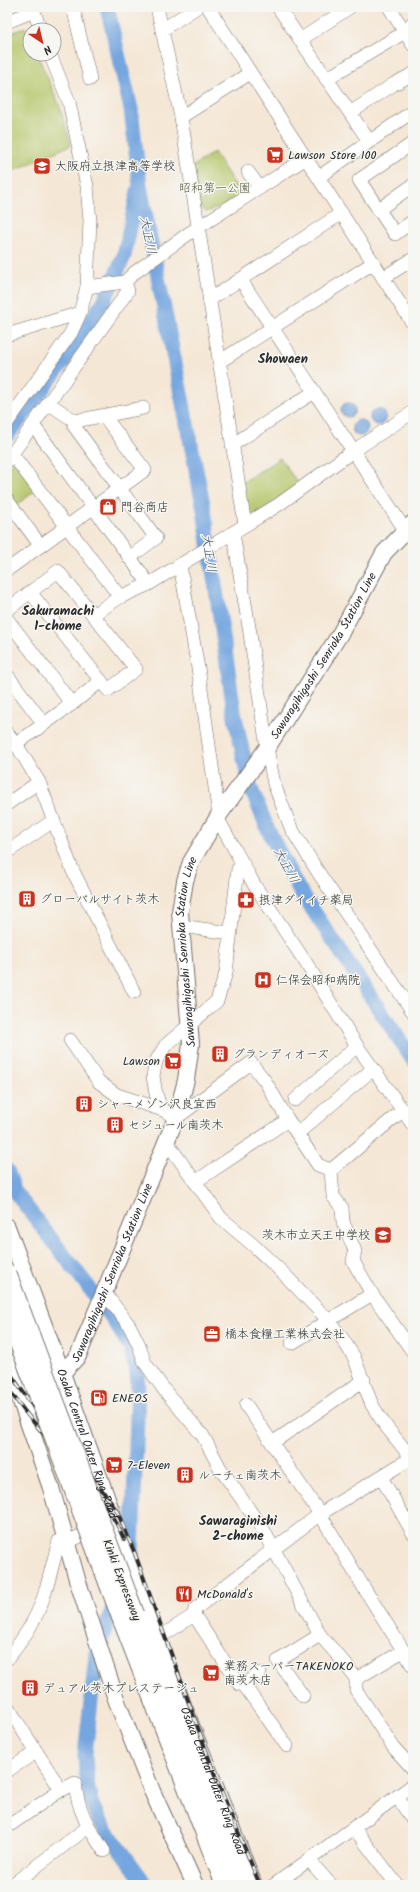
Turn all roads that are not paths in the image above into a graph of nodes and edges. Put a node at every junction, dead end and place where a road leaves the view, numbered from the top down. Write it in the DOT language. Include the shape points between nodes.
graph roads {
  1 [pos="73,7"];
  2 [pos="158,7"];
  3 [pos="197,7"];
  4 [pos="208,7"];
  5 [pos="278,7"];
  6 [pos="350,7"];
  7 [pos="390,7"];
  8 [pos="33,9"];
  9 [pos="7,22"];
  10 [pos="38,22"];
  11 [pos="409,27"];
  12 [pos="162,30"];
  13 [pos="300,40"];
  14 [pos="413,45"];
  15 [pos="53,62"];
  16 [pos="250,73"];
  17 [pos="413,74"];
  18 [pos="90,79"];
  19 [pos="326,79"];
  20 [pos="413,111"];
  21 [pos="350,113"];
  22 [pos="182,117"];
  23 [pos="369,141"];
  24 [pos="413,143"];
  25 [pos="306,158"];
  26 [pos="248,172"];
  27 [pos="318,177"];
  28 [pos="413,185"];
  29 [pos="260,188"];
  30 [pos="378,210"];
  31 [pos="342,213"];
  32 [pos="413,221"];
  33 [pos="200,226"];
  34 [pos="413,259"];
  35 [pos="373,263"];
  36 [pos="129,277"];
  37 [pos="383,278"];
  38 [pos="241,280"];
  39 [pos="91,287"];
  40 [pos="209,300"];
  41 [pos="80,313"];
  42 [pos="413,324"];
  43 [pos="272,327"];
  44 [pos="7,335"];
  45 [pos="219,362"];
  46 [pos="314,392"];
  47 [pos="48,403"];
  48 [pos="143,408"];
  49 [pos="413,412"];
  50 [pos="104,416"];
  51 [pos="75,421"];
  52 [pos="7,423"];
  53 [pos="33,425"];
  54 [pos="232,445"];
  55 [pos="353,451"];
  56 [pos="10,458"];
  57 [pos="120,489"];
  58 [pos="7,500"];
  59 [pos="92,507"];
  60 [pos="66,525"];
  61 [pos="245,525"];
  62 [pos="409,526"];
  63 [pos="232,533"];
  64 [pos="40,545"];
  65 [pos="129,558"];
  66 [pos="9,564"];
  67 [pos="182,564"];
  68 [pos="149,584"];
  69 [pos="30,592"];
  70 [pos="120,597"];
  71 [pos="7,610"];
  72 [pos="93,615"];
  73 [pos="7,618"];
  74 [pos="7,675"];
  75 [pos="101,681"];
  76 [pos="72,704"];
  77 [pos="44,724"];
  78 [pos="7,733"];
  79 [pos="16,744"];
  80 [pos="267,748"];
  81 [pos="39,782"];
  82 [pos="7,803"];
  83 [pos="221,811"];
  84 [pos="53,821"];
  85 [pos="7,852"];
  86 [pos="243,864"];
  87 [pos="181,926"];
  88 [pos="230,933"];
  89 [pos="134,992"];
  90 [pos="413,1012"];
  91 [pos="189,1027"];
  92 [pos="70,1040"];
  93 [pos="357,1046"];
  94 [pos="373,1069"];
  95 [pos="294,1100"];
  96 [pos="161,1110"];
  97 [pos="402,1111"];
  98 [pos="176,1118"];
  99 [pos="288,1120"];
  100 [pos="413,1126"];
  101 [pos="298,1133"];
  102 [pos="166,1141"];
  103 [pos="331,1170"];
  104 [pos="195,1182"];
  105 [pos="7,1227"];
  106 [pos="7,1273"];
  107 [pos="372,1294"];
  108 [pos="101,1299"];
  109 [pos="7,1311"];
  110 [pos="328,1320"];
  111 [pos="292,1344"];
  112 [pos="413,1352"];
  113 [pos="7,1361"];
  114 [pos="62,1373"];
  115 [pos="364,1380"];
  116 [pos="11,1384"];
  117 [pos="246,1405"];
  118 [pos="272,1443"];
  119 [pos="412,1458"];
  120 [pos="381,1477"];
  121 [pos="320,1514"];
  122 [pos="114,1520"];
  123 [pos="413,1533"];
  124 [pos="67,1542"];
  125 [pos="273,1549"];
  126 [pos="194,1615"];
  127 [pos="320,1635"];
  128 [pos="157,1639"];
  129 [pos="403,1651"];
  130 [pos="7,1659"];
  131 [pos="413,1666"];
  132 [pos="260,1673"];
  133 [pos="356,1679"];
  134 [pos="244,1685"];
  135 [pos="302,1696"];
  136 [pos="7,1706"];
  137 [pos="11,1722"];
  138 [pos="287,1746"];
  139 [pos="36,1752"];
  140 [pos="413,1769"];
  141 [pos="7,1771"];
  142 [pos="413,1785"];
  143 [pos="61,1790"];
  144 [pos="397,1797"];
  145 [pos="413,1820"];
  146 [pos="7,1827"];
  147 [pos="88,1827"];
  148 [pos="354,1828"];
  149 [pos="104,1851"];
  150 [pos="309,1860"];
  151 [pos="12,1885"];
  152 [pos="195,1885"];
  153 [pos="225,1885"];
  154 [pos="240,1885"];
  155 [pos="254,1885"];
  156 [pos="274,1885"];
  157 [pos="331,1885"];
  158 [pos="397,1885"];
  1 -- 18 [label="street"];
  2 -- 12 [label="street"];
  3 -- 12 [label="street"];
  4 -- 16 [label="street"];
  5 -- 13 [label="street"];
  6 -- 13 [label="street"];
  7 -- 11 [label="street"];
  8 -- 9 [label="street"];
  8 -- 10 [label="street"];
  11 -- 14 [label="street"];
  11 -- 19 [label="street"];
  12 -- 22 [label="street"];
  13 -- 19 [label="street"];
  15 -- 39 [label="street" via="68,102 87,186"];
  16 -- 22 [label="street"];
  16 -- 25 [label="street"];
  17 -- 21 [label="street"];
  19 -- 21 [label="street"];
  20 -- 23 [label="street"];
  21 -- 23 [label="street"];
  22 -- 33 [label="street"];
  23 -- 27 [label="street"];
  24 -- 30 [label="street" via="359,180"];
  25 -- 27 [label="street"];
  25 -- 29 [label="street"];
  26 -- 29 [label="street"];
  27 -- 31 [label="street"];
  28 -- 30 [label="street"];
  29 -- 33 [label="street"];
  30 -- 32 [label="street" via="395,234"];
  31 -- 35 [label="street"];
  31 -- 38 [label="street"];
  33 -- 36 [label="street"];
  33 -- 40 [label="street"];
  34 -- 37 [label="street"];
  35 -- 37 [label="street"];
  35 -- 43 [label="street"];
  36 -- 39 [label="street"];
  36 -- 47 [label="street" via="128,291"];
  37 -- 42 [label="street"];
  38 -- 40 [label="street"];
  38 -- 43 [label="street"];
  39 -- 41 [label="street"];
  40 -- 45 [label="street"];
  41 -- 44 [label="street"];
  41 -- 52 [label="street" via="71,334"];
  43 -- 45 [label="street"];
  43 -- 46 [label="street"];
  45 -- 54 [label="street"];
  46 -- 54 [label="street"];
  46 -- 55 [label="street"];
  47 -- 51 [label="street"];
  47 -- 53 [label="street"];
  48 -- 50 [label="street"];
  49 -- 55 [label="street"];
  50 -- 51 [label="street"];
  50 -- 57 [label="street" via="145,470"];
  51 -- 57 [label="street" via="74,426"];
  53 -- 56 [label="street"];
  53 -- 59 [label="street"];
  54 -- 61 [label="street"];
  55 -- 61 [label="street" via="278,506"];
  55 -- 62 [label="street"];
  56 -- 60 [label="street"];
  57 -- 59 [label="street"];
  57 -- 65 [label="street" via="156,538"];
  58 -- 64 [label="street"];
  59 -- 60 [label="street"];
  59 -- 65 [label="street"];
  60 -- 64 [label="street"];
  60 -- 70 [label="street"];
  61 -- 63 [label="street"];
  62 -- 80 [label="main road, Sawaragihigashi Senrioka Station Line" via="384,553 340,634"];
  63 -- 67 [label="street"];
  63 -- 80 [label="street"];
  64 -- 66 [label="street"];
  65 -- 68 [label="street"];
  67 -- 68 [label="street"];
  67 -- 83 [label="street"];
  68 -- 70 [label="street"];
  69 -- 71 [label="street"];
  69 -- 72 [label="street" via="58,571"];
  69 -- 75 [label="street"];
  70 -- 72 [label="street"];
  72 -- 75 [label="street" via="136,670 108,690"];
  73 -- 76 [label="street"];
  74 -- 77 [label="street"];
  75 -- 76 [label="street"];
  76 -- 77 [label="street"];
  77 -- 79 [label="street"];
  78 -- 79 [label="street"];
  79 -- 81 [label="street"];
  80 -- 83 [label="main road, Sawaragihigashi Senrioka Station Line"];
  80 -- 90 [label="street" via="274,784 291,828"];
  81 -- 82 [label="street"];
  81 -- 84 [label="street"];
  83 -- 86 [label="street" via="220,823"];
  83 -- 87 [label="main road, Sawaragihigashi Senrioka Station Line" via="191,862 180,905"];
  84 -- 85 [label="street"];
  84 -- 89 [label="street" via="72,869"];
  86 -- 88 [label="street" via="238,869"];
  86 -- 93 [label="street"];
  87 -- 88 [label="street"];
  87 -- 91 [label="main road, Sawaragihigashi Senrioka Station Line"];
  88 -- 91 [label="street" via="226,973 217,1001"];
  91 -- 96 [label="street" via="165,1046 156,1061 153,1076"];
  91 -- 98 [label="main road, Sawaragihigashi Senrioka Station Line" via="191,1044 186,1080"];
  92 -- 96 [label="street" via="105,1086 117,1095"];
  93 -- 94 [label="street"];
  93 -- 95 [label="street"];
  94 -- 97 [label="street"];
  94 -- 101 [label="street"];
  96 -- 98 [label="street"];
  97 -- 100 [label="street"];
  97 -- 103 [label="street"];
  98 -- 99 [label="street" via="251,1063"];
  98 -- 102 [label="main road, Sawaragihigashi Senrioka Station Line"];
  99 -- 101 [label="street"];
  99 -- 104 [label="street"];
  101 -- 103 [label="street" via="318,1165"];
  102 -- 104 [label="street"];
  102 -- 108 [label="main road, Sawaragihigashi Senrioka Station Line"];
  103 -- 107 [label="street" via="333,1196 342,1208 343,1222 355,1251 353,1261"];
  104 -- 110 [label="street" via="221,1218 268,1259"];
  105 -- 114 [label="main road, Osaka Central Outer Ring Road"];
  106 -- 154 [label="highway, Kinki Expressway, bridge" via="192,1766"];
  107 -- 110 [label="street"];
  107 -- 112 [label="street"];
  108 -- 114 [label="main road, Sawaragihigashi Senrioka Station Line" via="78,1356"];
  108 -- 125 [label="street" via="129,1325 145,1364 203,1436 220,1468 264,1531"];
  109 -- 153 [label="highway, Kinki Expressway, bridge" via="122,1620"];
  110 -- 111 [label="street"];
  110 -- 115 [label="street" via="354,1357"];
  113 -- 116 [label="main road"];
  114 -- 116 [label="main road, Sawaragihigashi Senrioka Station Line"];
  114 -- 122 [label="main road, Osaka Central Outer Ring Road"];
  115 -- 118 [label="street"];
  115 -- 119 [label="street" via="372,1405"];
  116 -- 124 [label="main road" via="43,1465"];
  117 -- 118 [label="street"];
  118 -- 121 [label="street"];
  119 -- 120 [label="street"];
  120 -- 121 [label="street"];
  120 -- 123 [label="street"];
  121 -- 125 [label="street"];
  121 -- 129 [label="street"];
  122 -- 124 [label="street"];
  122 -- 128 [label="main road, Osaka Central Outer Ring Road"];
  124 -- 130 [label="street" via="59,1542 46,1590 35,1616 21,1643"];
  124 -- 152 [label="main road" via="116,1699 152,1791"];
  125 -- 126 [label="street" via="195,1610"];
  125 -- 127 [label="street"];
  126 -- 128 [label="street"];
  126 -- 134 [label="street" via="239,1684"];
  127 -- 133 [label="street"];
  127 -- 135 [label="street" via="278,1661"];
  128 -- 155 [label="main road, Osaka Central Outer Ring Road"];
  129 -- 131 [label="street"];
  129 -- 133 [label="street"];
  132 -- 134 [label="street"];
  133 -- 140 [label="street" via="356,1690 394,1748"];
  134 -- 138 [label="street"];
  136 -- 137 [label="street"];
  137 -- 139 [label="street"];
  139 -- 141 [label="street"];
  139 -- 143 [label="street"];
  142 -- 144 [label="street"];
  143 -- 146 [label="street"];
  143 -- 147 [label="street" via="75,1783 77,1800"];
  144 -- 145 [label="street"];
  144 -- 148 [label="street"];
  147 -- 149 [label="street"];
  147 -- 151 [label="street"];
  148 -- 150 [label="street"];
  148 -- 158 [label="street"];
  150 -- 156 [label="street"];
  150 -- 157 [label="street"];
}
